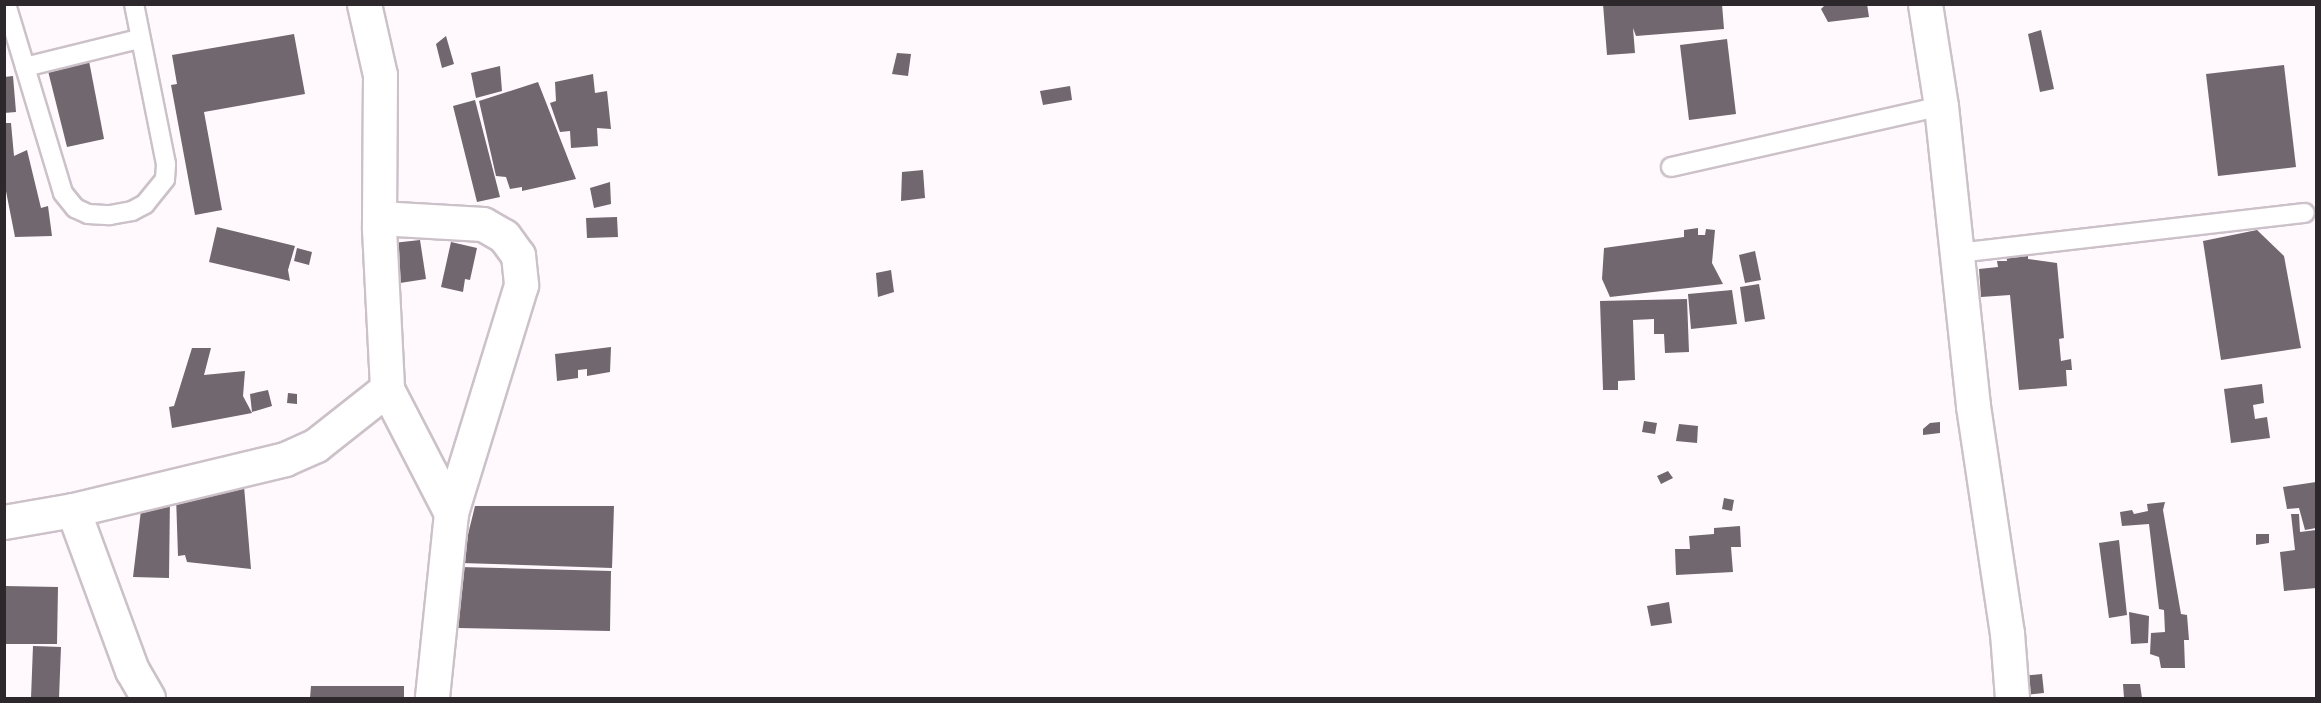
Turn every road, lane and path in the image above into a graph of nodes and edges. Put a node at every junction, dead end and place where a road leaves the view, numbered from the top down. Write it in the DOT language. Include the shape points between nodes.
graph roads {
  1 [pos="6,4"];
  2 [pos="134,4"];
  3 [pos="364,4"];
  4 [pos="1925,4"];
  5 [pos="139,39"];
  6 [pos="25,67"];
  7 [pos="1941,106"];
  8 [pos="1671,167"];
  9 [pos="2305,213"];
  10 [pos="379,218"];
  11 [pos="1958,253"];
  12 [pos="387,389"];
  13 [pos="73,510"];
  14 [pos="451,513"];
  15 [pos="4,522"];
  16 [pos="148,699"];
  17 [pos="432,699"];
  18 [pos="2012,699"];
  1 -- 6 [label="lane"];
  2 -- 5 [label="lane"];
  3 -- 10 [label="street" via="380,75"];
  4 -- 7 [label="street"];
  5 -- 6 [label="lane"];
  5 -- 6 [label="lane" via="166,164 165,179 132,212 88,214 75,208 63,193"];
  7 -- 8 [label="lane"];
  7 -- 11 [label="street"];
  9 -- 11 [label="lane"];
  10 -- 12 [label="street"];
  10 -- 14 [label="street" via="483,224 504,236 518,255 521,285"];
  11 -- 18 [label="street"];
  12 -- 13 [label="street" via="316,445 285,459"];
  12 -- 14 [label="street"];
  13 -- 15 [label="street"];
  13 -- 16 [label="street" via="132,670"];
  14 -- 17 [label="street"];
}
